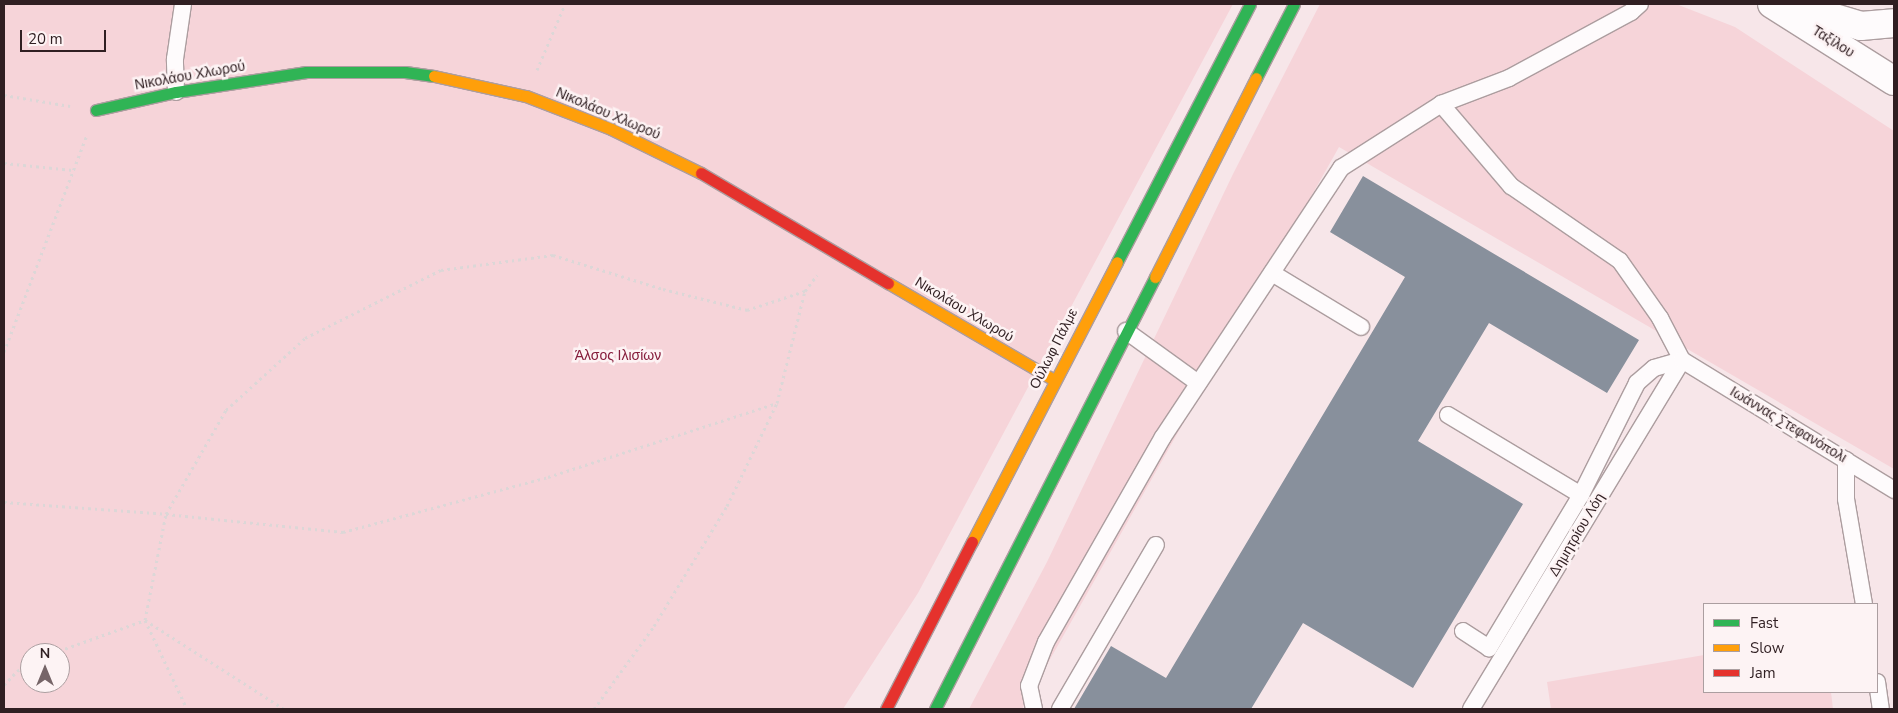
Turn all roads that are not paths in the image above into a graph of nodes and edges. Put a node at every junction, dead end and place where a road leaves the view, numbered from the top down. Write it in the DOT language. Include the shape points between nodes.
graph roads {
  1 [pos="183,4"];
  2 [pos="1250,4"];
  3 [pos="1294,4"];
  4 [pos="1640,4"];
  5 [pos="1772,4"];
  6 [pos="1785,4"];
  7 [pos="1894,23"];
  8 [pos="1894,81"];
  9 [pos="176,92"];
  10 [pos="1441,104"];
  11 [pos="96,110"];
  12 [pos="1272,273"];
  13 [pos="1361,327"];
  14 [pos="1126,331"];
  15 [pos="1682,360"];
  16 [pos="1054,380"];
  17 [pos="1198,383"];
  18 [pos="1448,415"];
  19 [pos="1846,460"];
  20 [pos="1894,490"];
  21 [pos="1580,495"];
  22 [pos="1156,544"];
  23 [pos="1864,603"];
  24 [pos="1463,631"];
  25 [pos="1878,689"];
  26 [pos="886,709"];
  27 [pos="935,709"];
  28 [pos="1034,709"];
  29 [pos="1060,709"];
  30 [pos="1472,709"];
  31 [pos="1881,709"];
  1 -- 9 [label="lane" via="175,59"];
  2 -- 16 [label="main road, Ούλωφ Πάλμε"];
  3 -- 14 [label="main road"];
  4 -- 10 [label="lane" via="1631,12 1509,78"];
  5 -- 8 [label="street, Ταξίλου"];
  6 -- 7 [label="street" via="1861,26"];
  9 -- 11 [label="main road, Νικολάου Χλωρού"];
  9 -- 16 [label="main road, Νικολάου Χλωρού" via="306,72 405,72 460,80 526,96 611,129 690,167"];
  10 -- 12 [label="lane" via="1341,168"];
  10 -- 15 [label="lane" via="1511,186 1620,262 1660,318"];
  12 -- 13 [label="lane"];
  12 -- 17 [label="lane"];
  14 -- 17 [label="lane"];
  14 -- 27 [label="main road"];
  15 -- 19 [label="lane, Ιωάννας Στεφανόπολι"];
  15 -- 21 [label="lane" via="1654,368 1637,383"];
  15 -- 30 [label="lane, Δημητρίου Λόη"];
  16 -- 26 [label="main road, Ούλωφ Πάλμε"];
  17 -- 28 [label="lane" via="1163,436 1046,642 1029,686"];
  18 -- 21 [label="lane"];
  19 -- 20 [label="lane, Ιωάννας Στεφανόπολι"];
  19 -- 23 [label="lane" via="1846,499"];
  21 -- 24 [label="lane" via="1489,648"];
  22 -- 29 [label="lane"];
  25 -- 31 [label="lane"];
}
